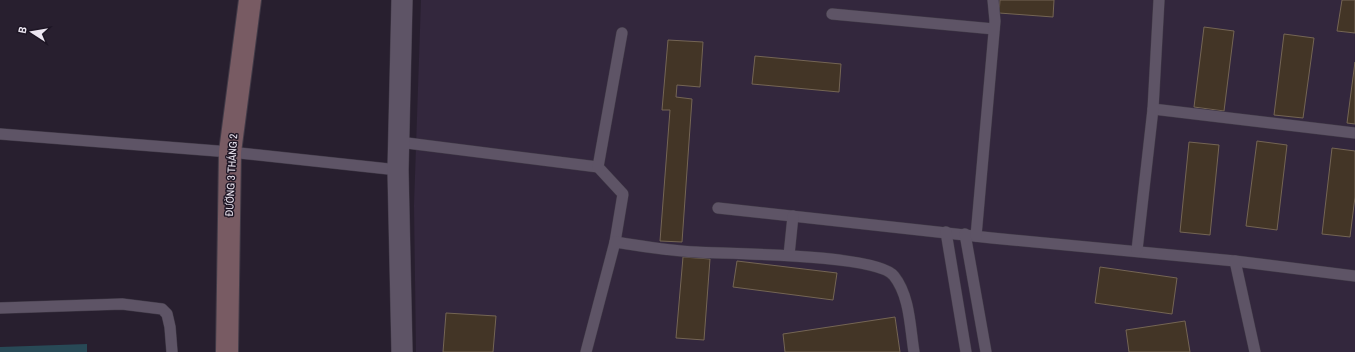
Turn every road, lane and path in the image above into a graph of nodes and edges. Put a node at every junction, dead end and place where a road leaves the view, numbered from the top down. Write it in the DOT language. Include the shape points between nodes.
graph roads {
  1 [pos="250,0"];
  2 [pos="402,0"];
  3 [pos="993,0"];
  4 [pos="1159,0"];
  5 [pos="832,14"];
  6 [pos="994,29"];
  7 [pos="622,33"];
  8 [pos="1153,108"];
  9 [pos="1355,133"];
  10 [pos="0,134"];
  11 [pos="399,142"];
  12 [pos="230,152"];
  13 [pos="598,167"];
  14 [pos="398,170"];
  15 [pos="718,208"];
  16 [pos="793,216"];
  17 [pos="946,232"];
  18 [pos="971,235"];
  19 [pos="615,242"];
  20 [pos="1136,250"];
  21 [pos="789,255"];
  22 [pos="1235,261"];
  23 [pos="1355,276"];
  24 [pos="0,308"];
  25 [pos="172,352"];
  26 [pos="227,352"];
  27 [pos="402,352"];
  28 [pos="586,352"];
  29 [pos="914,352"];
  30 [pos="966,352"];
  31 [pos="986,352"];
  32 [pos="1255,352"];
  1 -- 12 [label="street, ĐƯỜNG 3 THÁNG 2"];
  2 -- 11 [label="street"];
  3 -- 6 [label="lane"];
  4 -- 8 [label="lane"];
  5 -- 6 [label="lane"];
  6 -- 18 [label="lane"];
  7 -- 13 [label="lane"];
  8 -- 9 [label="lane"];
  8 -- 20 [label="lane"];
  10 -- 12 [label="lane"];
  11 -- 13 [label="lane"];
  11 -- 14 [label="street"];
  12 -- 14 [label="lane"];
  12 -- 26 [label="street, ĐƯỜNG 3 THÁNG 2"];
  13 -- 19 [label="lane" via="623,194"];
  14 -- 27 [label="street"];
  15 -- 16 [label="lane"];
  16 -- 17 [label="lane"];
  16 -- 21 [label="lane"];
  17 -- 18 [label="lane"];
  17 -- 30 [label="lane"];
  18 -- 20 [label="lane"];
  18 -- 31 [label="lane"];
  19 -- 21 [label="lane" via="695,252"];
  19 -- 28 [label="lane"];
  20 -- 22 [label="lane"];
  21 -- 29 [label="lane" via="874,265 893,275 904,294"];
  22 -- 23 [label="lane"];
  22 -- 32 [label="lane"];
  24 -- 25 [label="lane" via="122,304 162,309 167,314"];
}
